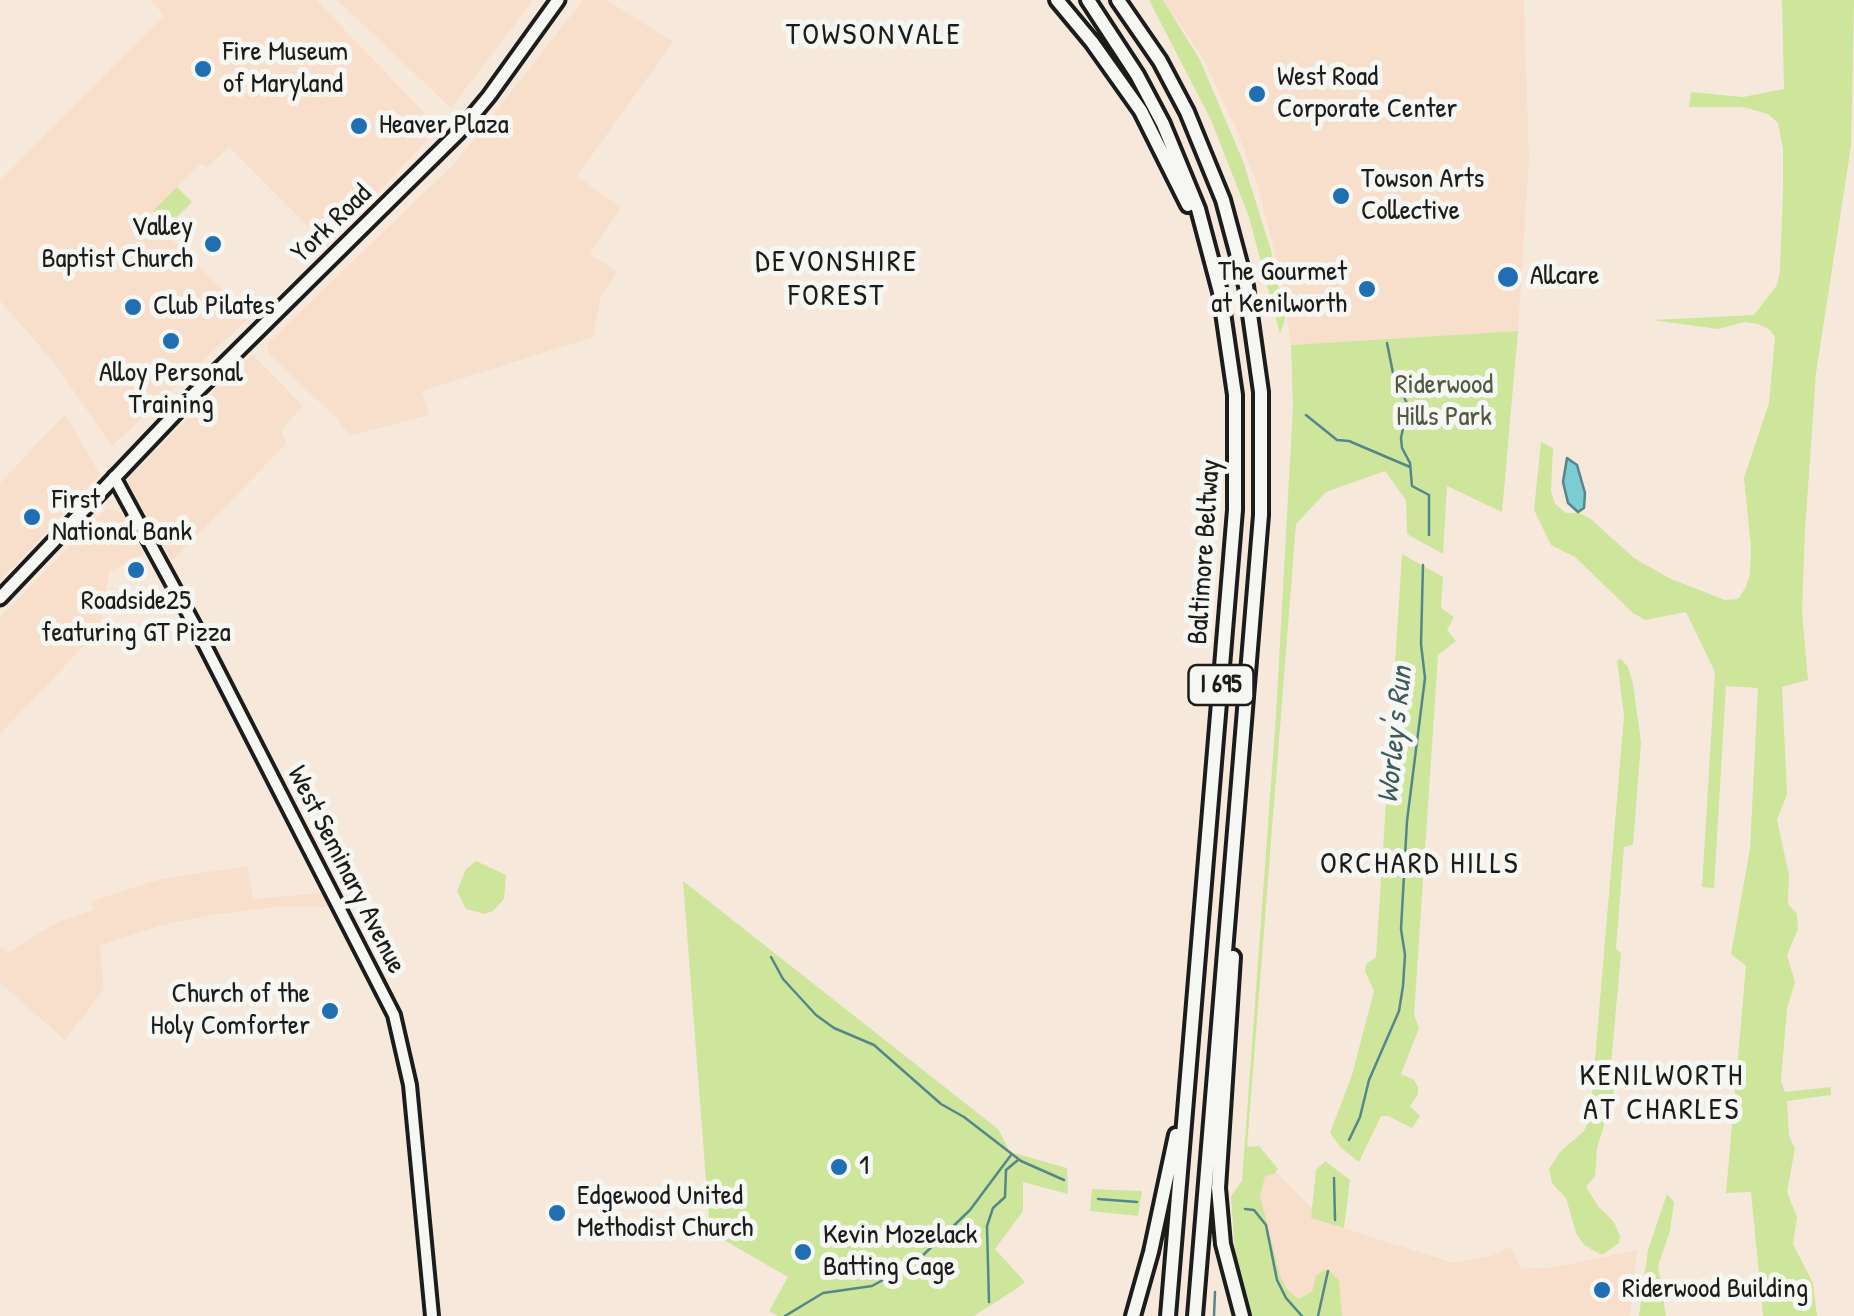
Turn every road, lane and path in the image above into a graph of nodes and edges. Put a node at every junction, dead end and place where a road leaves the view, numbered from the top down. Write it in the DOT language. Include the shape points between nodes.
graph roads {
  1 [pos="558,0"];
  2 [pos="1057,0"];
  3 [pos="1088,0"];
  4 [pos="1121,0"];
  5 [pos="1220,292"];
  6 [pos="114,477"];
  7 [pos="0,598"];
  8 [pos="1236,824"];
  9 [pos="1188,1079"];
  10 [pos="432,1316"];
  11 [pos="1133,1316"];
  12 [pos="1168,1316"];
  13 [pos="1195,1316"];
  14 [pos="1242,1316"];
  1 -- 6 [label="main road, York Road" via="459,132"];
  2 -- 5 [label="highway" via="1151,128 1192,212"];
  3 -- 5 [label="highway, Baltimore Beltway / I 695" via="1163,124 1198,210"];
  4 -- 8 [label="highway, Baltimore Beltway / I 695" via="1160,61 1210,164 1250,304 1261,392 1261,514"];
  5 -- 9 [label="highway, Baltimore Beltway / I 695" via="1235,395 1235,510"];
  6 -- 7 [label="main road, York Road"];
  6 -- 10 [label="main road, West Seminary Avenue" via="394,1015 410,1085"];
  8 -- 13 [label="highway, Baltimore Beltway / I 695"];
  8 -- 14 [label="highway" via="1240,846 1218,1188"];
  9 -- 11 [label="highway"];
  9 -- 12 [label="highway, Baltimore Beltway / I 695"];
}
